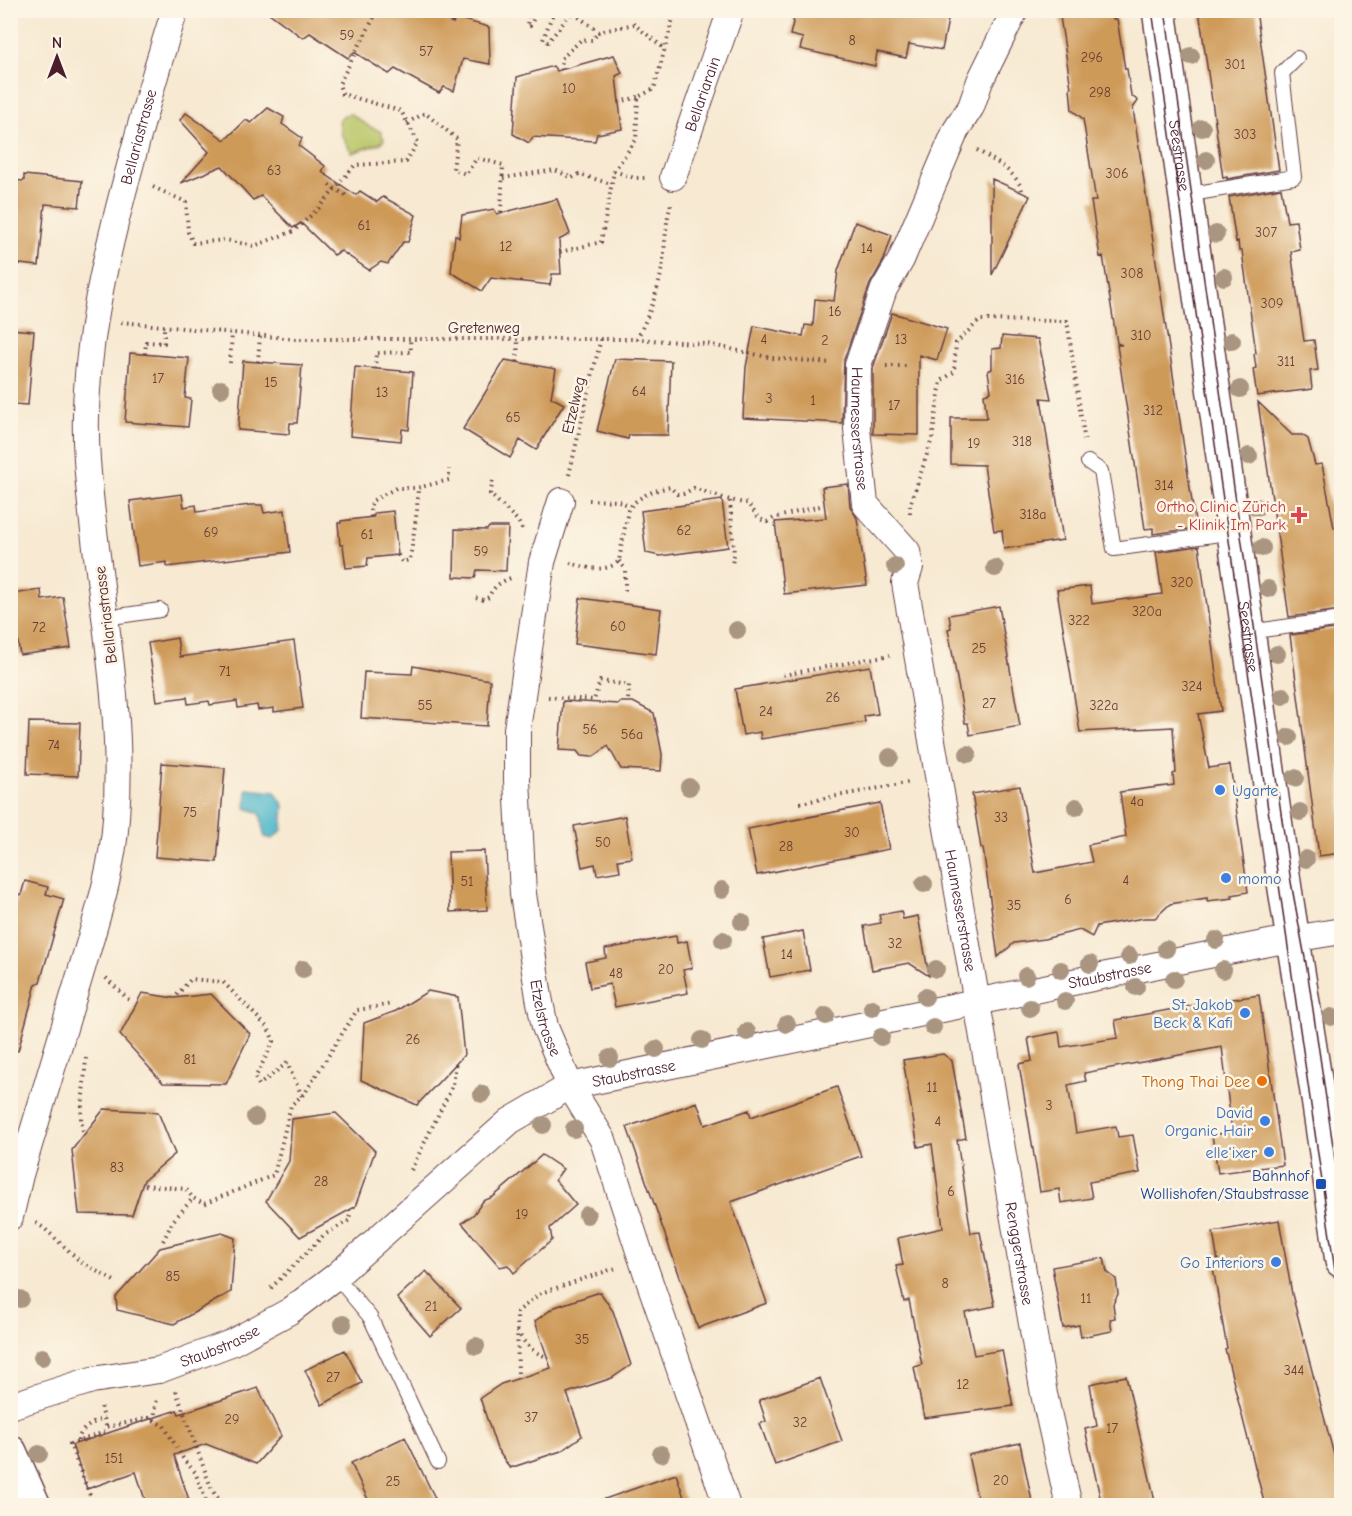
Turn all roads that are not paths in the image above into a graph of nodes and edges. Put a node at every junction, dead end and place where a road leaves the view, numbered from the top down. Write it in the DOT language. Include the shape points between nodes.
graph roads {
  1 [pos="175,10"];
  2 [pos="731,10"];
  3 [pos="1015,10"];
  4 [pos="1159,10"];
  5 [pos="1297,58"];
  6 [pos="673,177"];
  7 [pos="1185,195"];
  8 [pos="1088,462"];
  9 [pos="565,489"];
  10 [pos="1234,532"];
  11 [pos="160,610"];
  12 [pos="105,618"];
  13 [pos="1341,619"];
  14 [pos="1248,632"];
  15 [pos="1341,931"];
  16 [pos="1293,939"];
  17 [pos="978,1002"];
  18 [pos="570,1086"];
  19 [pos="20,1219"];
  20 [pos="1341,1261"];
  21 [pos="336,1276"];
  22 [pos="10,1406"];
  23 [pos="10,1452"];
  24 [pos="438,1462"];
  25 [pos="34,1506"];
  26 [pos="728,1506"];
  27 [pos="1069,1506"];
  1 -- 12 [label="street, Bellariastrasse" via="114,224 94,322 86,405 87,460"];
  2 -- 6 [label="street, Bellariarain"];
  3 -- 17 [label="street, Haumesserstrasse" via="956,130 901,260 884,289 858,365 857,429 865,504 907,551 910,567 905,583"];
  4 -- 7 [label="street, Seestrasse"];
  5 -- 7 [label="lane" via="1282,73 1294,177"];
  7 -- 10 [label="street, Seestrasse"];
  8 -- 10 [label="lane" via="1101,471 1114,549"];
  9 -- 18 [label="street, Etzelstrasse" via="542,562 518,729 517,780 522,894 537,985 545,1027"];
  10 -- 14 [label="street, Seestrasse"];
  11 -- 12 [label="lane"];
  12 -- 19 [label="street, Bellariastrasse" via="117,718 116,821 104,894 20,1175"];
  13 -- 14 [label="lane"];
  14 -- 16 [label="street, Seestrasse"];
  15 -- 16 [label="street, Staubstrasse"];
  16 -- 17 [label="street, Staubstrasse"];
  16 -- 20 [label="street, Seestrasse"];
  17 -- 18 [label="street, Staubstrasse"];
  17 -- 27 [label="street, Renggerstrasse" via="1044,1394"];
  18 -- 21 [label="street, Staubstrasse" via="510,1121"];
  18 -- 26 [label="street, Etzelstrasse" via="603,1140"];
  21 -- 22 [label="street, Staubstrasse" via="290,1311 231,1343 159,1370 92,1380"];
  21 -- 24 [label="lane" via="370,1317"];
  23 -- 25 [label="street"];
}
